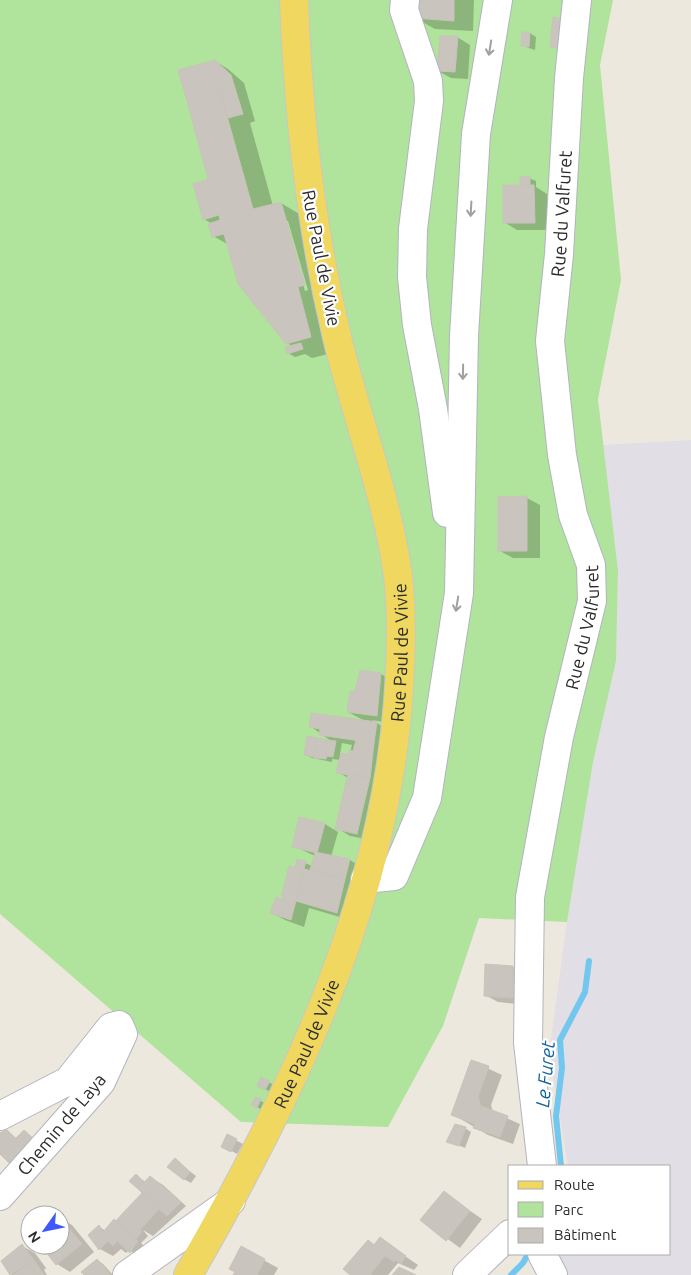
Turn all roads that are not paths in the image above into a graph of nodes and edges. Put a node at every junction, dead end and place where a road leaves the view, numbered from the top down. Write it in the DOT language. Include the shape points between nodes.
graph roads {
  1 [pos="294,0"];
  2 [pos="405,0"];
  3 [pos="498,0"];
  4 [pos="577,0"];
  5 [pos="459,571"];
  6 [pos="365,879"];
  7 [pos="0,1116"];
  8 [pos="542,1165"];
  9 [pos="0,1196"];
  10 [pos="231,1201"];
  11 [pos="508,1236"];
  12 [pos="543,1255"];
  13 [pos="126,1275"];
  14 [pos="188,1275"];
  15 [pos="467,1275"];
  16 [pos="553,1275"];
  1 -- 6 [label="main road, Rue Paul de Vivie" via="297,79 311,215 338,341 385,512 398,580 401,630 395,734 378,836"];
  2 -- 5 [label="street" via="404,10 428,81 413,229 412,277 449,528"];
  3 -- 5 [label="street, one-way" via="476,134 464,336"];
  4 -- 8 [label="street, Rue du Valfuret" via="568,78 560,254 550,342 562,455 574,515 591,564 592,601 559,737 530,897 528,1043"];
  5 -- 6 [label="street, one-way" via="459,593 427,798 394,876"];
  6 -- 10 [label="main road, Rue Paul de Vivie" via="351,930 315,1030"];
  7 -- 9 [label="street, Chemin de Laya" via="68,1081 111,1027 119,1025 123,1034 101,1082"];
  10 -- 13 [label="street"];
  10 -- 14 [label="main road, Rue Paul de Vivie"];
  11 -- 15 [label="street"];
  12 -- 16 [label="street"];
}
